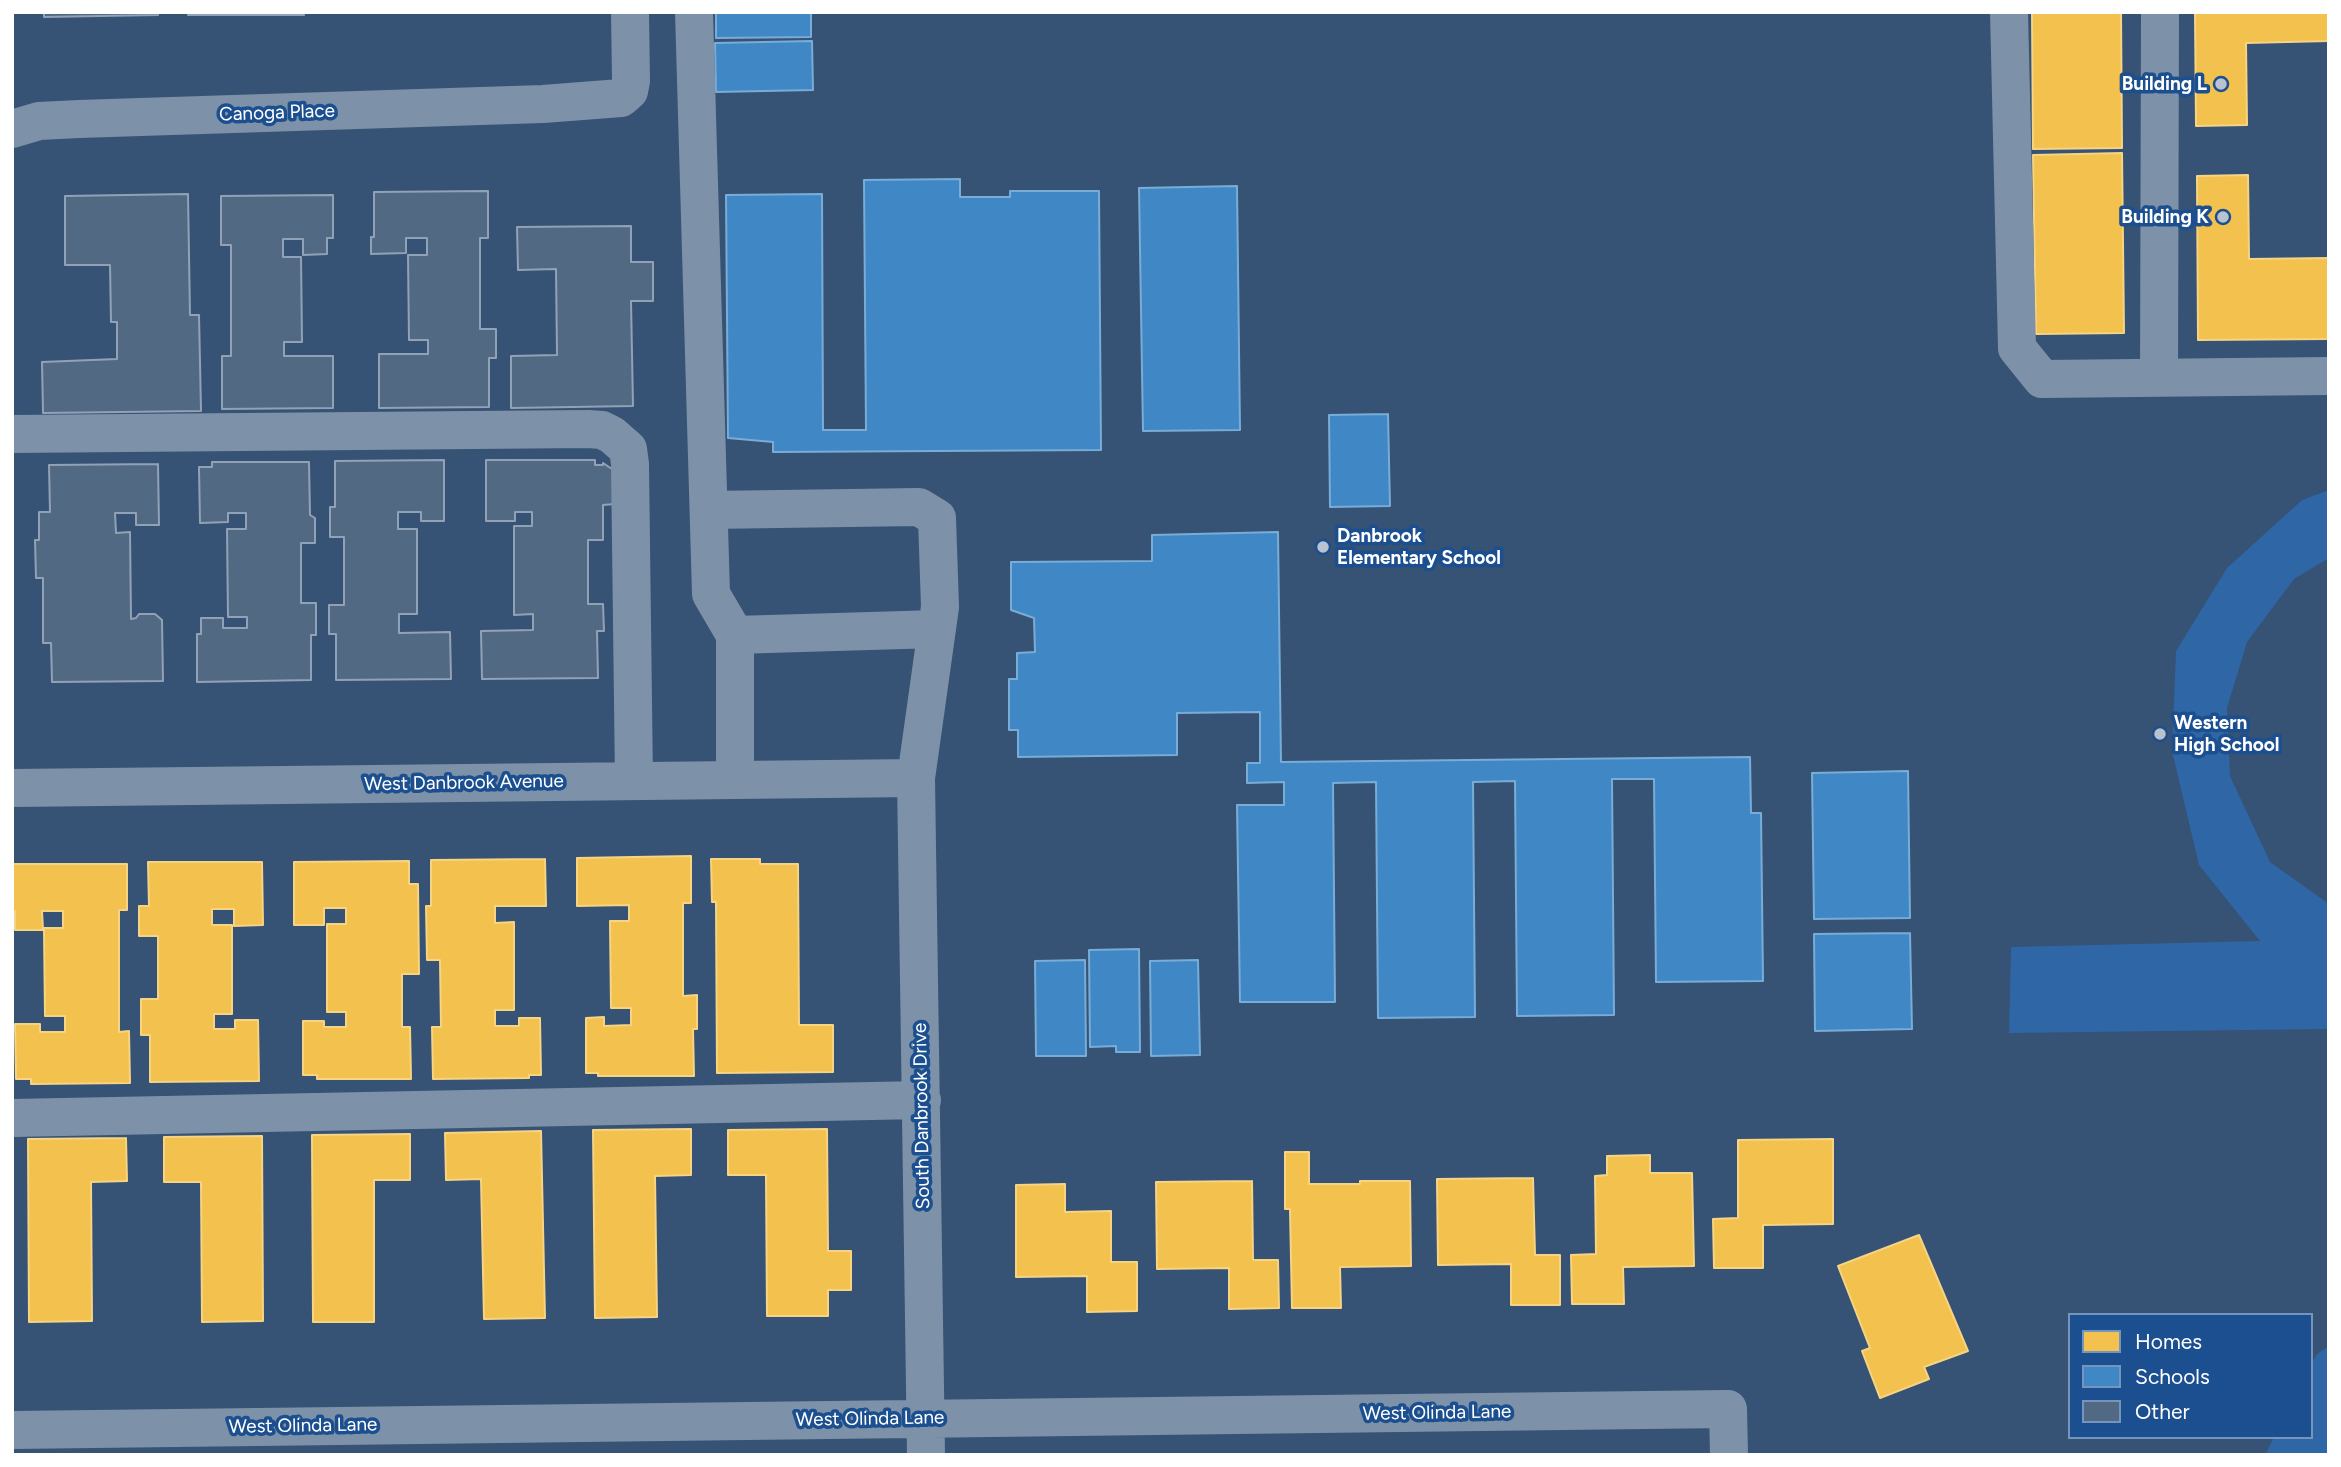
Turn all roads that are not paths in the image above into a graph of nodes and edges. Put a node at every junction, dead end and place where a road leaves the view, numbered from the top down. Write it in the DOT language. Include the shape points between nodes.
graph roads {
  1 [pos="630,12"];
  2 [pos="694,12"];
  3 [pos="2009,12"];
  4 [pos="2160,12"];
  5 [pos="12,129"];
  6 [pos="2329,376"];
  7 [pos="2159,378"];
  8 [pos="12,434"];
  9 [pos="709,510"];
  10 [pos="937,629"];
  11 [pos="735,635"];
  12 [pos="916,778"];
  13 [pos="735,779"];
  14 [pos="634,781"];
  15 [pos="12,788"];
  16 [pos="922,1100"];
  17 [pos="12,1118"];
  18 [pos="12,1430"];
  19 [pos="925,1437"];
  20 [pos="1729,1455"];
  1 -- 5 [label="street, Canoga Place" via="629,91 621,97 543,104 39,121"];
  2 -- 9 [label="street"];
  3 -- 7 [label="street" via="2017,348 2042,379"];
  4 -- 7 [label="street"];
  6 -- 7 [label="street"];
  8 -- 14 [label="street" via="589,429 612,435 628,449 630,464"];
  9 -- 10 [label="street, South Danbrook Drive" via="919,507 937,518"];
  9 -- 11 [label="street" via="712,594"];
  10 -- 11 [label="street"];
  10 -- 12 [label="street, South Danbrook Drive"];
  11 -- 13 [label="street"];
  12 -- 13 [label="street, West Danbrook Avenue"];
  12 -- 16 [label="street, South Danbrook Drive"];
  13 -- 14 [label="street, West Danbrook Avenue"];
  14 -- 15 [label="street, West Danbrook Avenue"];
  16 -- 17 [label="street"];
  16 -- 19 [label="street, South Danbrook Drive"];
  18 -- 19 [label="street, West Olinda Lane"];
  19 -- 20 [label="street, West Olinda Lane" via="1728,1409"];
}
